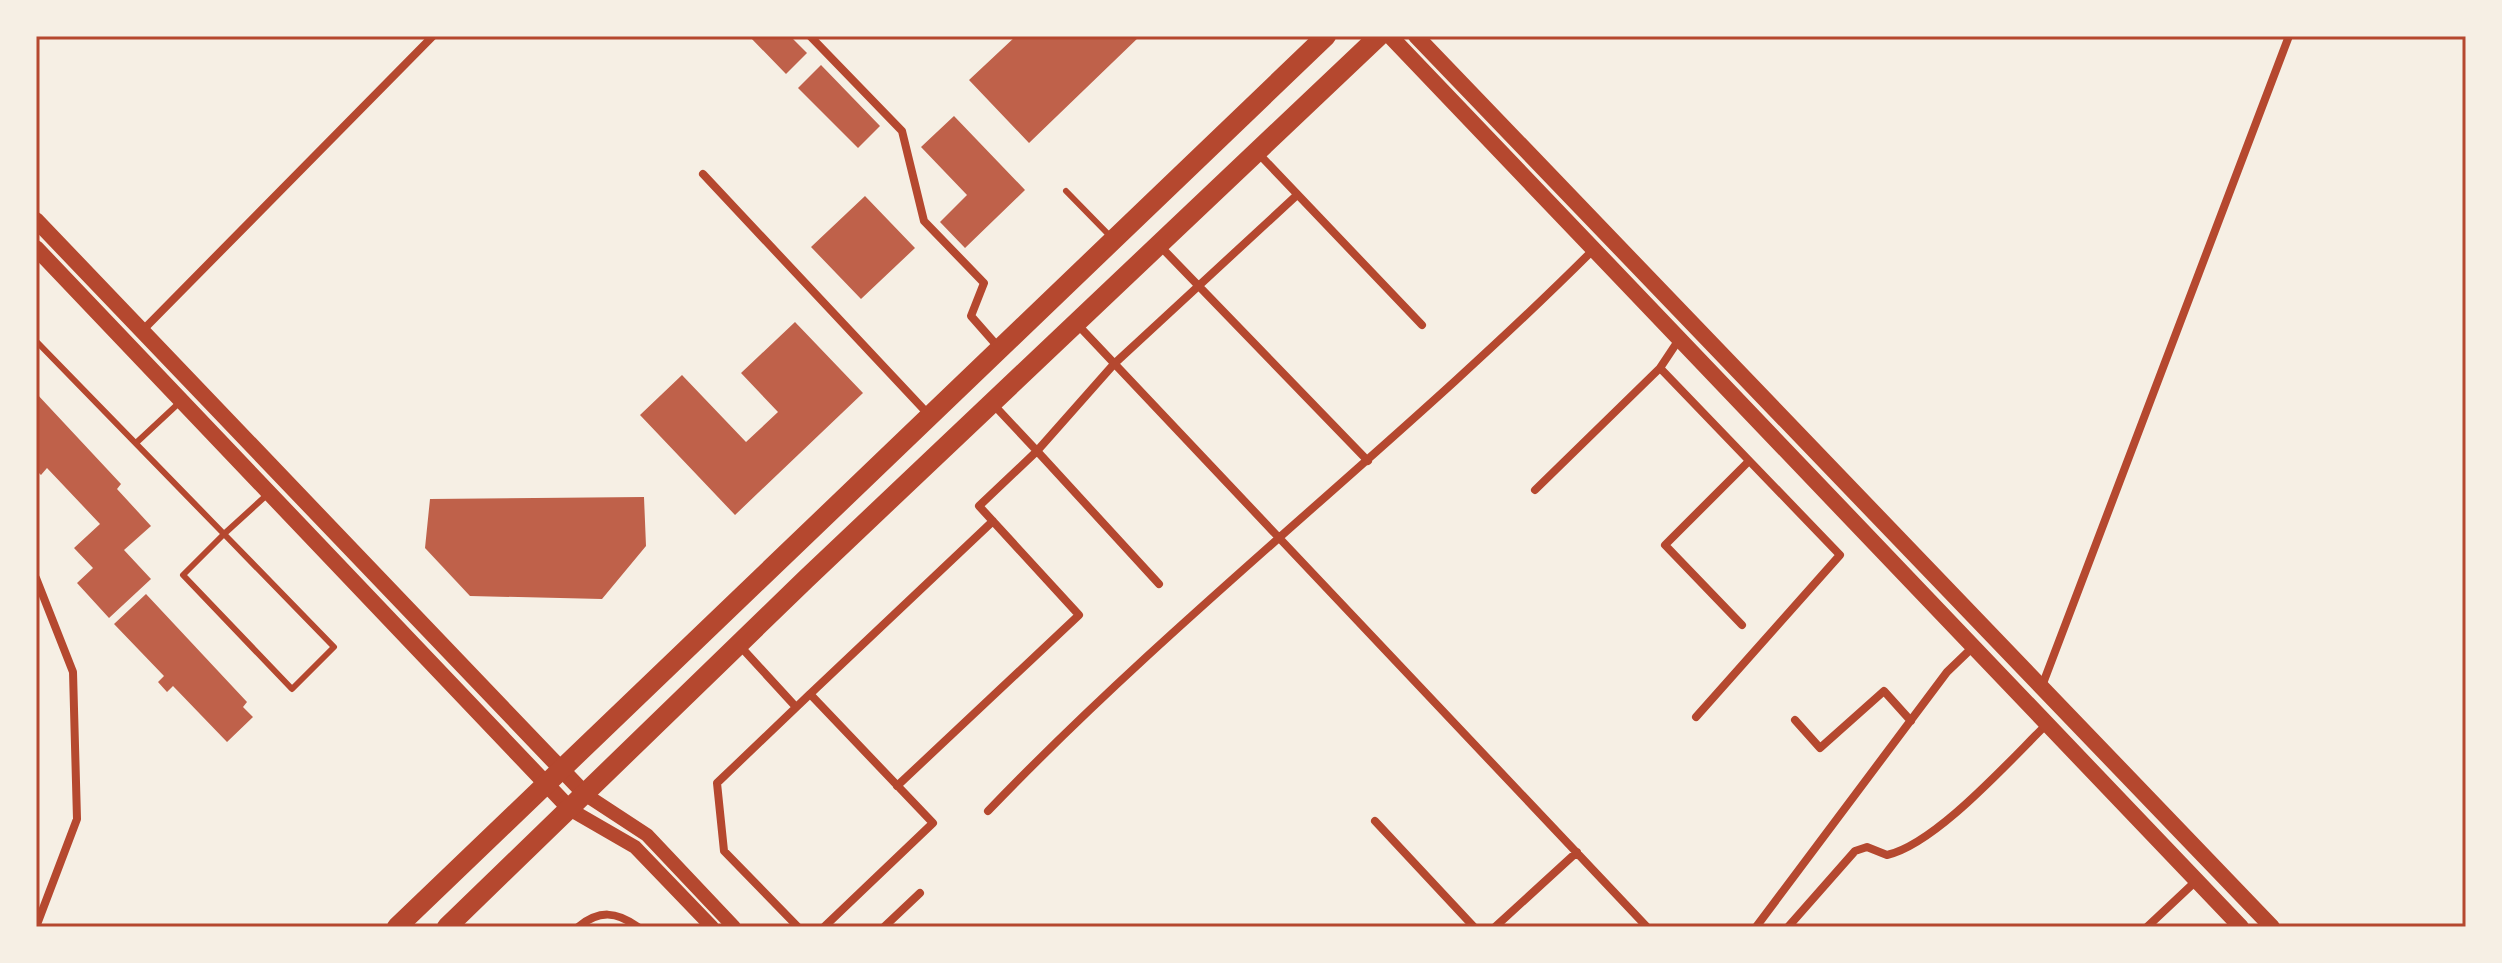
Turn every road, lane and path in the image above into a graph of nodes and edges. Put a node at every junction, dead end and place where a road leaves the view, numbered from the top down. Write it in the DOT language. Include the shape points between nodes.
graph roads {
  1 [pos="433,36"];
  2 [pos="810,36"];
  3 [pos="1326,36"];
  4 [pos="1379,36"];
  5 [pos="1390,36"];
  6 [pos="1416,36"];
  7 [pos="2289,36"];
  8 [pos="1256,152"];
  9 [pos="703,174"];
  10 [pos="1066,191"];
  11 [pos="1297,195"];
  12 [pos="36,220"];
  13 [pos="52,236"];
  14 [pos="1115,241"];
  15 [pos="1158,243"];
  16 [pos="1594,248"];
  17 [pos="37,250"];
  18 [pos="1197,284"];
  19 [pos="1075,322"];
  20 [pos="1422,325"];
  21 [pos="143,330"];
  22 [pos="1681,338"];
  23 [pos="36,341"];
  24 [pos="1002,350"];
  25 [pos="1114,364"];
  26 [pos="1660,368"];
  27 [pos="181,401"];
  28 [pos="991,402"];
  29 [pos="931,417"];
  30 [pos="136,443"];
  31 [pos="1037,451"];
  32 [pos="1368,461"];
  33 [pos="1749,461"];
  34 [pos="1535,490"];
  35 [pos="269,493"];
  36 [pos="993,521"];
  37 [pos="224,534"];
  38 [pos="1280,539"];
  39 [pos="36,578"];
  40 [pos="1159,584"];
  41 [pos="1742,625"];
  42 [pos="739,644"];
  43 [pos="1974,646"];
  44 [pos="2042,686"];
  45 [pos="809,695"];
  46 [pos="796,707"];
  47 [pos="1696,717"];
  48 [pos="1795,720"];
  49 [pos="1911,721"];
  50 [pos="2047,724"];
  51 [pos="553,775"];
  52 [pos="897,786"];
  53 [pos="579,802"];
  54 [pos="988,811"];
  55 [pos="1375,821"];
  56 [pos="1577,852"];
  57 [pos="2197,880"];
  58 [pos="920,893"];
  59 [pos="706,925"];
  60 [pos="36,927"];
  61 [pos="397,927"];
  62 [pos="447,927"];
  63 [pos="578,927"];
  64 [pos="638,927"];
  65 [pos="734,927"];
  66 [pos="798,927"];
  67 [pos="824,927"];
  68 [pos="884,927"];
  69 [pos="1474,927"];
  70 [pos="1495,927"];
  71 [pos="1647,927"];
  72 [pos="1756,927"];
  73 [pos="1788,927"];
  74 [pos="2147,927"];
  75 [pos="2241,927"];
  76 [pos="2272,927"];
  1 -- 21 [label="street"];
  2 -- 24 [label="street" via="902,131 924,221 984,283 971,316"];
  3 -- 14 [label="main road"];
  4 -- 8 [label="main road"];
  5 -- 16 [label="main road"];
  6 -- 44 [label="main road"];
  7 -- 44 [label="street"];
  8 -- 11 [label="street"];
  8 -- 15 [label="main road"];
  9 -- 29 [label="street"];
  10 -- 14 [label="lane"];
  11 -- 18 [label="street"];
  11 -- 20 [label="street"];
  12 -- 13 [label="main road"];
  13 -- 17 [label="street"];
  13 -- 21 [label="main road"];
  14 -- 24 [label="main road"];
  15 -- 18 [label="street"];
  15 -- 19 [label="main road"];
  16 -- 22 [label="main road"];
  16 -- 32 [label="street"];
  17 -- 27 [label="main road"];
  18 -- 25 [label="street"];
  18 -- 32 [label="street"];
  19 -- 25 [label="street"];
  19 -- 28 [label="main road"];
  21 -- 51 [label="main road"];
  22 -- 26 [label="street"];
  22 -- 43 [label="main road"];
  23 -- 30 [label="lane"];
  24 -- 29 [label="main road"];
  25 -- 31 [label="street"];
  25 -- 38 [label="street"];
  26 -- 33 [label="street"];
  26 -- 34 [label="street"];
  27 -- 30 [label="lane"];
  27 -- 35 [label="main road"];
  28 -- 31 [label="street"];
  28 -- 42 [label="main road"];
  29 -- 51 [label="main road"];
  30 -- 37 [label="lane"];
  31 -- 36 [label="street" via="979,506"];
  31 -- 40 [label="street"];
  32 -- 38 [label="street"];
  33 -- 41 [label="street" via="1665,545"];
  33 -- 47 [label="street" via="1840,555"];
  35 -- 37 [label="lane"];
  35 -- 51 [label="main road"];
  36 -- 45 [label="street"];
  36 -- 52 [label="street" via="1079,615"];
  37 -- 37 [label="lane" via="183,575 292,689 334,647"];
  38 -- 54 [label="street" via="1080,717"];
  38 -- 56 [label="street"];
  39 -- 60 [label="street" via="73,672 77,819"];
  42 -- 46 [label="street"];
  42 -- 53 [label="main road"];
  43 -- 49 [label="street"];
  43 -- 50 [label="main road"];
  44 -- 76 [label="main road"];
  45 -- 46 [label="street"];
  45 -- 52 [label="street"];
  46 -- 66 [label="street" via="717,783 724,851"];
  48 -- 49 [label="street" via="1820,748 1884,691"];
  49 -- 72 [label="street"];
  50 -- 57 [label="main road"];
  50 -- 73 [label="street" via="1912,846 1887,855 1867,847 1855,851"];
  51 -- 53 [label="main road"];
  51 -- 61 [label="main road"];
  52 -- 67 [label="street" via="933,823"];
  53 -- 59 [label="street" via="635,847"];
  53 -- 62 [label="main road"];
  53 -- 65 [label="street" via="647,835"];
  55 -- 69 [label="street"];
  56 -- 70 [label="street"];
  56 -- 71 [label="street"];
  57 -- 74 [label="street"];
  57 -- 75 [label="main road"];
  58 -- 68 [label="street"];
  63 -- 64 [label="street" via="606,913 622,915"];
}
